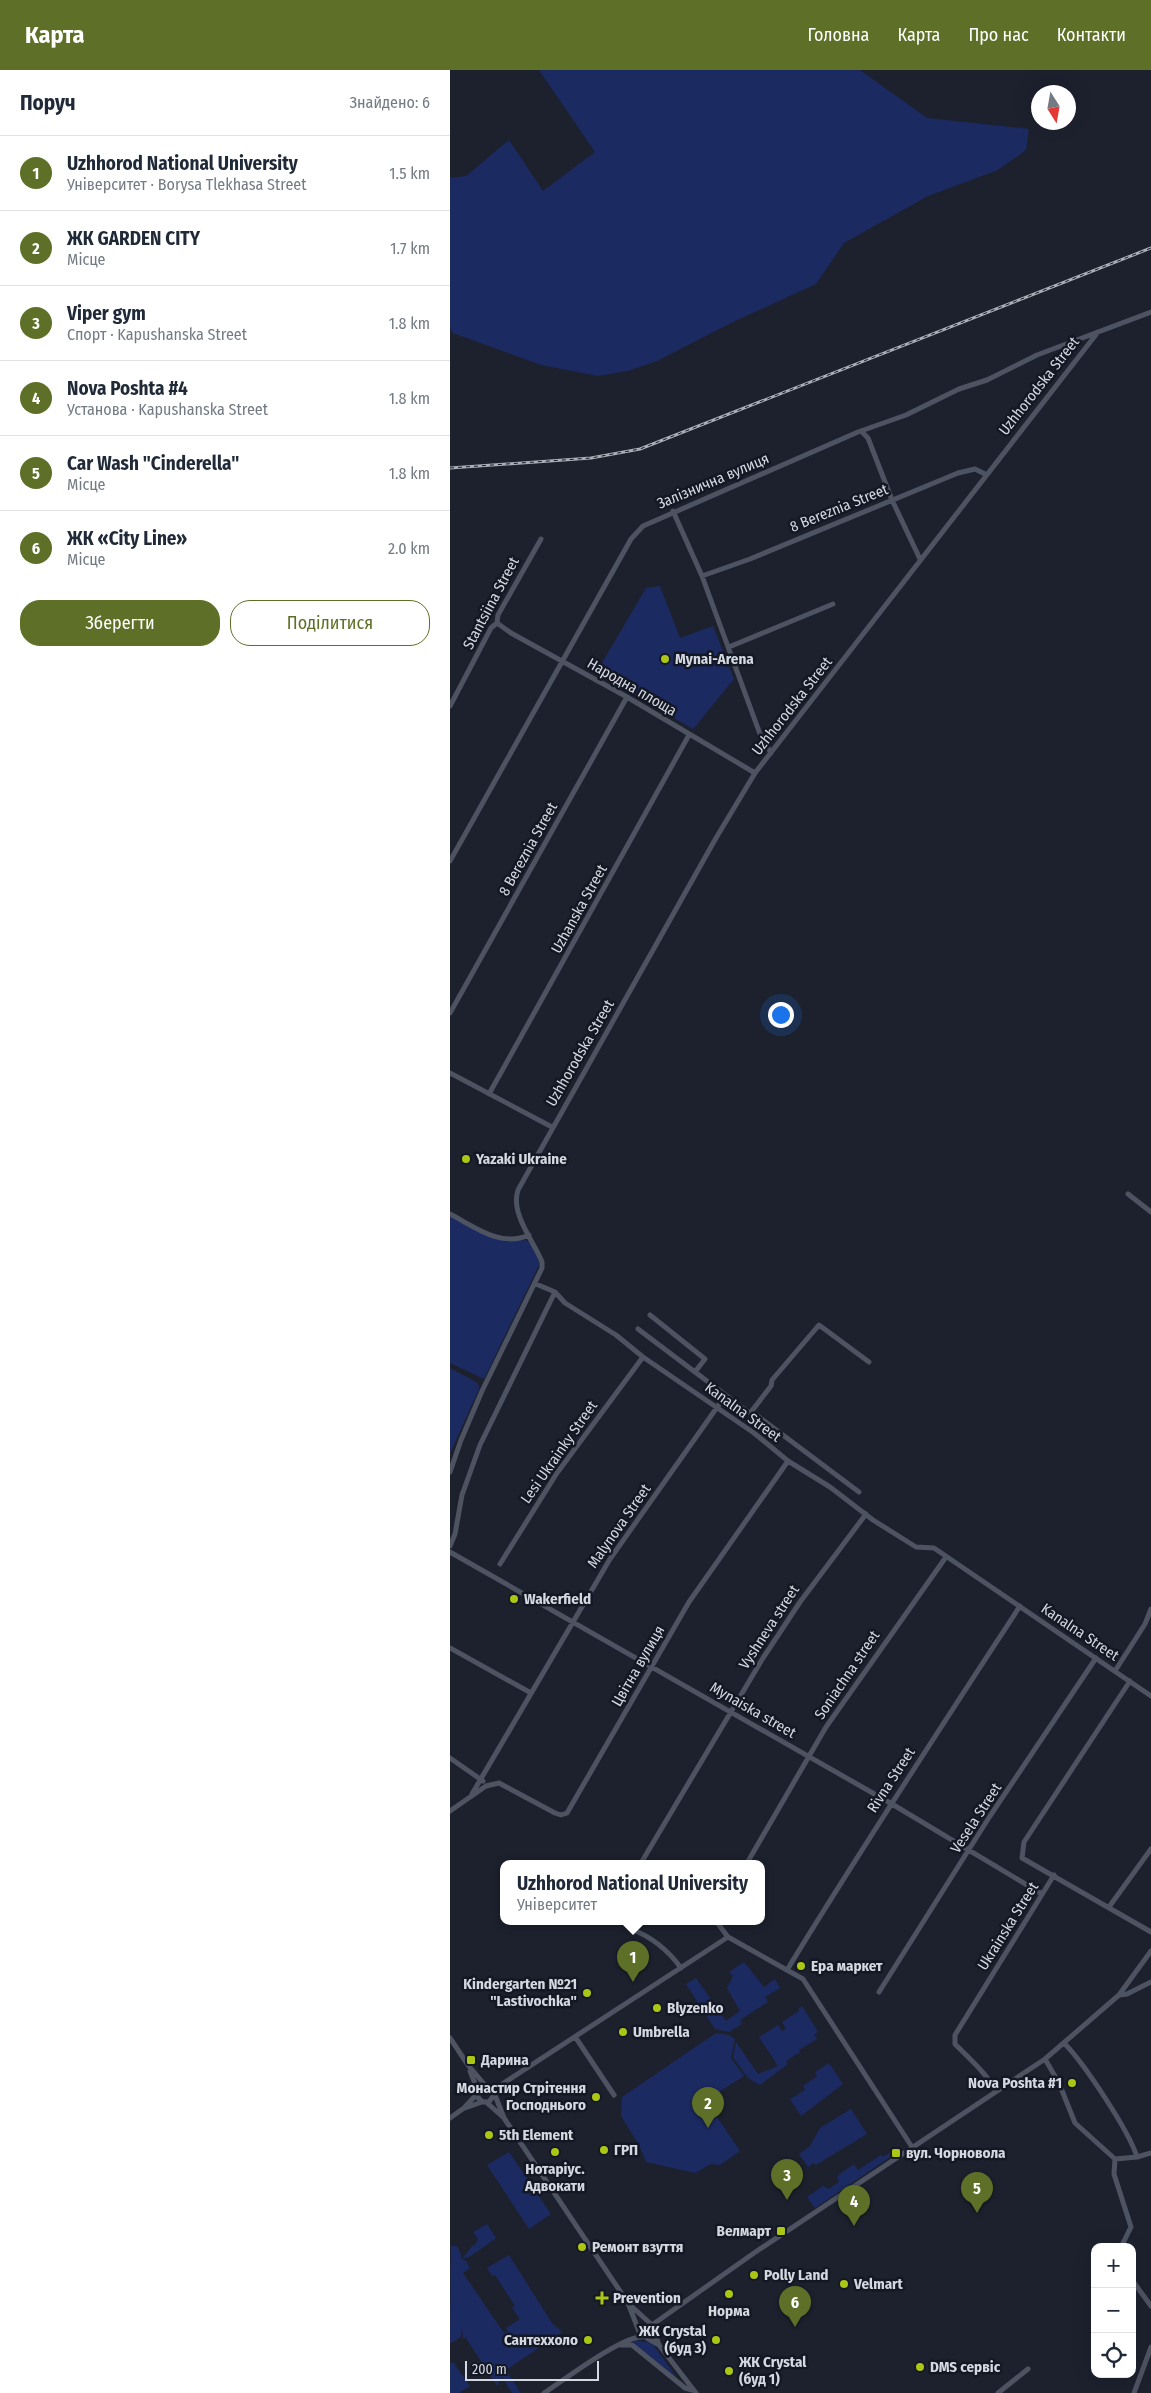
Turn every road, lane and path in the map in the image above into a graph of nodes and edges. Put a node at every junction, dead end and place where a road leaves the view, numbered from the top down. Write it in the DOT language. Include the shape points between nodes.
graph roads {
  1 [pos="1151,312"];
  2 [pos="1098,332"];
  3 [pos="862,432"];
  4 [pos="986,474"];
  5 [pos="892,500"];
  6 [pos="674,511"];
  7 [pos="541,539"];
  8 [pos="920,559"];
  9 [pos="702,576"];
  10 [pos="833,604"];
  11 [pos="497,622"];
  12 [pos="728,647"];
  13 [pos="561,660"];
  14 [pos="627,697"];
  15 [pos="450,706"];
  16 [pos="689,735"];
  17 [pos="771,753"];
  18 [pos="755,774"];
  19 [pos="450,861"];
  20 [pos="450,1013"];
  21 [pos="450,1073"];
  22 [pos="488,1094"];
  23 [pos="552,1127"];
  24 [pos="1128,1194"];
  25 [pos="1151,1212"];
  26 [pos="450,1214"];
  27 [pos="529,1235"];
  28 [pos="536,1284"];
  29 [pos="555,1292"];
  30 [pos="650,1315"];
  31 [pos="638,1329"];
  32 [pos="643,1357"];
  33 [pos="869,1362"];
  34 [pos="695,1372"];
  35 [pos="726,1396"];
  36 [pos="718,1409"];
  37 [pos="752,1412"];
  38 [pos="788,1461"];
  39 [pos="450,1472"];
  40 [pos="859,1492"];
  41 [pos="866,1514"];
  42 [pos="450,1546"];
  43 [pos="450,1552"];
  44 [pos="946,1557"];
  45 [pos="500,1564"];
  46 [pos="1020,1606"];
  47 [pos="1151,1609"];
  48 [pos="574,1621"];
  49 [pos="450,1648"];
  50 [pos="1096,1658"];
  51 [pos="652,1667"];
  52 [pos="1115,1671"];
  53 [pos="1130,1681"];
  54 [pos="531,1692"];
  55 [pos="1151,1696"];
  56 [pos="731,1712"];
  57 [pos="450,1758"];
  58 [pos="810,1758"];
  59 [pos="481,1779"];
  60 [pos="486,1786"];
  61 [pos="471,1796"];
  62 [pos="892,1804"];
  63 [pos="450,1811"];
  64 [pos="970,1850"];
  65 [pos="1151,1850"];
  66 [pos="643,1860"];
  67 [pos="749,1860"];
  68 [pos="1054,1876"];
  69 [pos="1042,1894"];
  70 [pos="1109,1907"];
  71 [pos="631,1925"];
  72 [pos="719,1925"];
  73 [pos="1151,1932"];
  74 [pos="728,1937"];
  75 [pos="1151,1951"];
  76 [pos="681,1968"];
  77 [pos="788,1970"];
  78 [pos="1151,1982"];
  79 [pos="879,1992"];
  80 [pos="1119,1995"];
  81 [pos="450,2038"];
  82 [pos="576,2038"];
  83 [pos="1064,2043"];
  84 [pos="1046,2059"];
  85 [pos="468,2065"];
  86 [pos="488,2086"];
  87 [pos="996,2091"];
  88 [pos="477,2092"];
  89 [pos="494,2093"];
  90 [pos="614,2095"];
  91 [pos="484,2102"];
  92 [pos="464,2108"];
  93 [pos="450,2118"];
  94 [pos="504,2118"];
  95 [pos="912,2147"];
  96 [pos="1151,2153"];
  97 [pos="1137,2157"];
  98 [pos="1115,2159"];
  99 [pos="1123,2243"];
  100 [pos="1136,2285"];
  101 [pos="628,2303"];
  102 [pos="1151,2306"];
  103 [pos="650,2325"];
  104 [pos="638,2326"];
  105 [pos="645,2337"];
  106 [pos="631,2338"];
  107 [pos="632,2345"];
  108 [pos="660,2345"];
  109 [pos="614,2347"];
  110 [pos="1151,2347"];
  111 [pos="1028,2369"];
  112 [pos="694,2392"];
  113 [pos="544,2393"];
  114 [pos="998,2393"];
  115 [pos="1134,2393"];
  1 -- 2 [label="street, Залізнична вулиця"];
  2 -- 3 [label="street, Залізнична вулиця" via="1037,355 987,380"];
  2 -- 4 [label="street, Uzhhorodska Street"];
  3 -- 5 [label="street" via="868,438"];
  3 -- 6 [label="street, Залізнична вулиця"];
  4 -- 5 [label="street, 8 Bereznia Street" via="968,470"];
  4 -- 8 [label="street, Uzhhorodska Street"];
  5 -- 8 [label="street"];
  5 -- 9 [label="street, 8 Bereznia Street"];
  6 -- 9 [label="street"];
  6 -- 13 [label="street, Залізнична вулиця" via="650,521 636,532"];
  7 -- 11 [label="street, Stantsiina Street" via="506,599"];
  8 -- 17 [label="street, Uzhhorodska Street"];
  9 -- 12 [label="street"];
  10 -- 12 [label="street"];
  11 -- 13 [label="street, Народна площа"];
  11 -- 15 [label="street, Stantsiina Street"];
  12 -- 17 [label="street" via="760,734"];
  13 -- 14 [label="street, Народна площа"];
  13 -- 19 [label="street, Залізнична вулиця"];
  14 -- 16 [label="street, Народна площа"];
  14 -- 20 [label="street, 8 Bereznia Street"];
  16 -- 18 [label="street, Народна площа"];
  16 -- 22 [label="street, Uzhanska Street"];
  17 -- 18 [label="street, Uzhhorodska Street"];
  18 -- 23 [label="street, Uzhhorodska Street"];
  21 -- 22 [label="street"];
  22 -- 23 [label="street"];
  23 -- 27 [label="street, Uzhhorodska Street" via="516,1196"];
  24 -- 25 [label="street"];
  26 -- 27 [label="street" via="506,1240"];
  27 -- 28 [label="street, Uzhhorodska Street" via="542,1262"];
  28 -- 29 [label="street, Kanalna Street"];
  28 -- 39 [label="street, Uzhhorodska Street" via="482,1391"];
  29 -- 32 [label="street, Kanalna Street"];
  29 -- 42 [label="street" via="480,1444 462,1495"];
  30 -- 34 [label="street" via="705,1358"];
  31 -- 34 [label="street"];
  32 -- 36 [label="street, Kanalna Street"];
  32 -- 45 [label="street, Lesi Ukrainky Street" via="558,1473"];
  33 -- 37 [label="street" via="819,1326 772,1380"];
  34 -- 35 [label="street"];
  35 -- 36 [label="street, Malynova Street"];
  35 -- 37 [label="street"];
  36 -- 38 [label="street, Kanalna Street"];
  36 -- 48 [label="street, Malynova Street" via="610,1560"];
  37 -- 40 [label="street"];
  38 -- 41 [label="street, Kanalna Street"];
  38 -- 51 [label="street, Цвітна вулиця" via="689,1602"];
  41 -- 44 [label="street, Kanalna Street" via="909,1543 934,1548"];
  41 -- 56 [label="street, Vyshneva street" via="800,1602"];
  43 -- 48 [label="street, Mynaiska street"];
  44 -- 46 [label="street, Kanalna Street"];
  44 -- 58 [label="street, Soniachna street" via="826,1727"];
  46 -- 50 [label="street, Kanalna Street"];
  46 -- 62 [label="street, Rivna Street"];
  47 -- 52 [label="street"];
  48 -- 51 [label="street, Mynaiska street"];
  48 -- 54 [label="street, Malynova Street"];
  49 -- 54 [label="street"];
  50 -- 52 [label="street, Kanalna Street"];
  50 -- 64 [label="street, Vesela Street"];
  51 -- 56 [label="street, Mynaiska street"];
  51 -- 60 [label="street, Цвітна вулиця" via="567,1813 555,1813 504,1784"];
  52 -- 53 [label="street, Kanalna Street"];
  53 -- 55 [label="street, Kanalna Street"];
  53 -- 68 [label="street, Ukrainska Street" via="1024,1842 1022,1858"];
  54 -- 59 [label="street, Malynova Street"];
  56 -- 58 [label="street, Mynaiska street"];
  56 -- 66 [label="street, Vyshneva street"];
  57 -- 59 [label="street"];
  58 -- 62 [label="street, Mynaiska street"];
  58 -- 67 [label="street, Soniachna street"];
  59 -- 60 [label="street"];
  59 -- 61 [label="street, Malynova Street"];
  60 -- 61 [label="street"];
  61 -- 63 [label="street"];
  62 -- 64 [label="street, Mynaiska street"];
  62 -- 77 [label="street, Rivna Street"];
  64 -- 69 [label="street, Mynaiska street"];
  64 -- 79 [label="street, Vesela Street"];
  65 -- 70 [label="street"];
  68 -- 69 [label="street, Ukrainska Street"];
  68 -- 70 [label="street"];
  69 -- 87 [label="street, Ukrainska Street" via="955,2034 955,2044 975,2063"];
  70 -- 73 [label="street"];
  71 -- 76 [label="street" via="631,1929 656,1941"];
  72 -- 74 [label="street"];
  74 -- 76 [label="street"];
  74 -- 77 [label="street"];
  75 -- 80 [label="street"];
  76 -- 82 [label="street"];
  77 -- 95 [label="street" via="803,1979"];
  78 -- 80 [label="street"];
  80 -- 83 [label="street"];
  81 -- 85 [label="street"];
  82 -- 89 [label="street"];
  82 -- 90 [label="street"];
  83 -- 84 [label="street"];
  83 -- 97 [label="street" via="1104,2098"];
  84 -- 87 [label="street"];
  84 -- 98 [label="street" via="1060,2083 1074,2123"];
  85 -- 86 [label="street"];
  85 -- 88 [label="street"];
  86 -- 88 [label="street"];
  86 -- 89 [label="street"];
  87 -- 95 [label="street"];
  88 -- 91 [label="street"];
  88 -- 92 [label="street"];
  89 -- 91 [label="street" via="491,2100"];
  89 -- 94 [label="street"];
  91 -- 92 [label="street"];
  91 -- 94 [label="street"];
  92 -- 93 [label="street"];
  94 -- 101 [label="street"];
  95 -- 103 [label="street"];
  96 -- 97 [label="street"];
  97 -- 98 [label="street"];
  98 -- 99 [label="street" via="1114,2174 1131,2227"];
  100 -- 102 [label="street"];
  101 -- 103 [label="street"];
  101 -- 104 [label="street"];
  103 -- 104 [label="street"];
  103 -- 105 [label="street" via="651,2335"];
  103 -- 108 [label="street"];
  104 -- 105 [label="street" via="638,2332"];
  104 -- 109 [label="street"];
  105 -- 106 [label="street"];
  105 -- 108 [label="street"];
  106 -- 107 [label="street"];
  106 -- 109 [label="street"];
  107 -- 109 [label="street"];
  107 -- 112 [label="street"];
  108 -- 112 [label="street"];
  109 -- 113 [label="street"];
  110 -- 115 [label="street"];
  111 -- 114 [label="street"];
}
